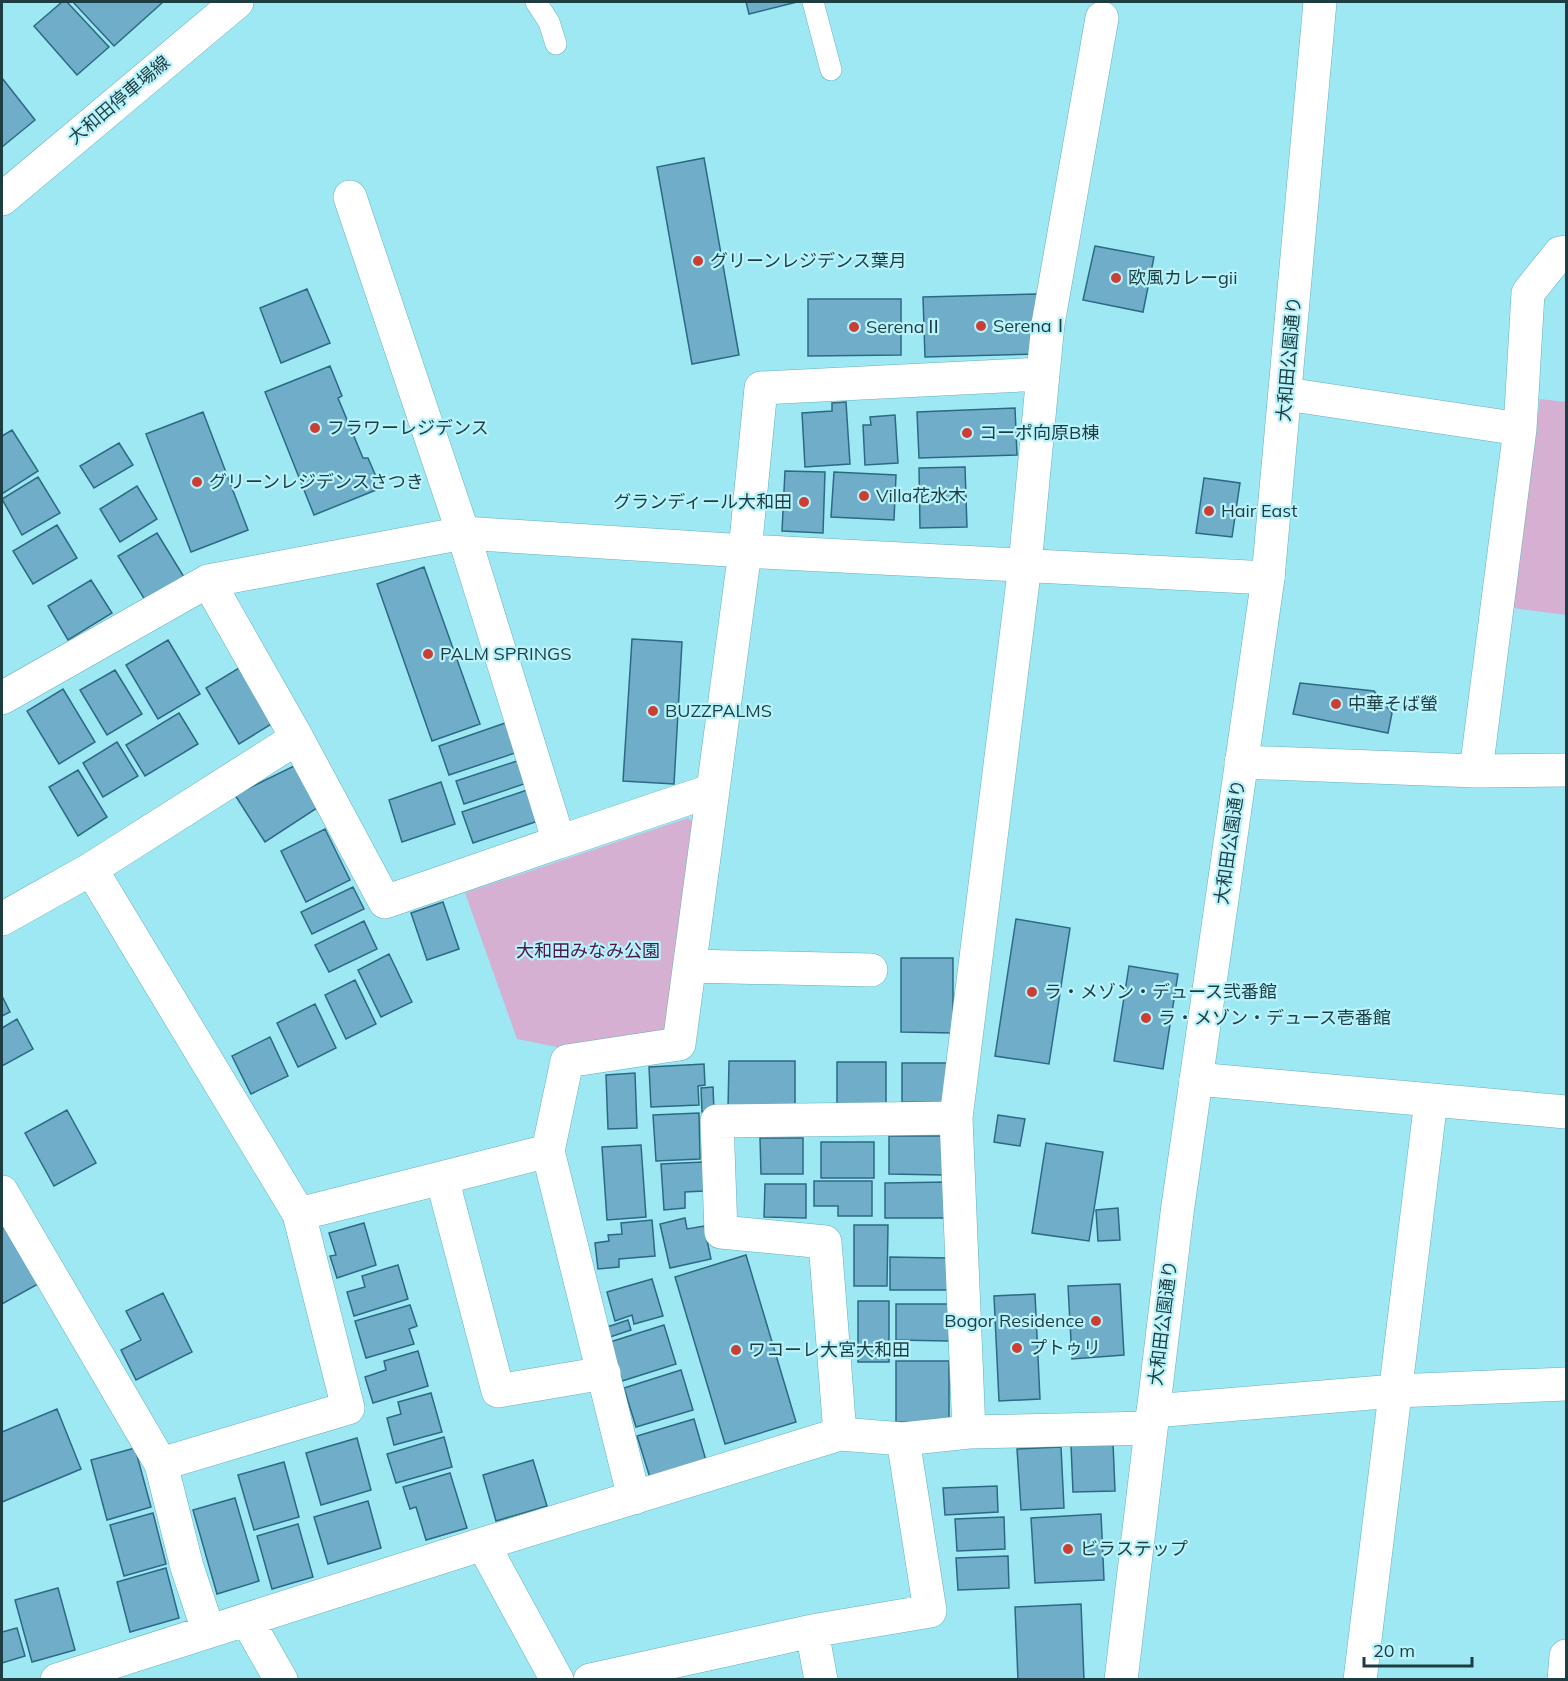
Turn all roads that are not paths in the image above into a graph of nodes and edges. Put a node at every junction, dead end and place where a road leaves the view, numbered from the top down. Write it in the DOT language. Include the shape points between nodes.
graph roads {
  1 [pos="237,2"];
  2 [pos="536,2"];
  3 [pos="813,2"];
  4 [pos="1320,2"];
  5 [pos="1102,18"];
  6 [pos="556,44"];
  7 [pos="831,70"];
  8 [pos="350,198"];
  9 [pos="2,199"];
  10 [pos="1566,252"];
  11 [pos="1043,374"];
  12 [pos="1286,394"];
  13 [pos="1520,429"];
  14 [pos="462,533"];
  15 [pos="745,551"];
  16 [pos="1025,566"];
  17 [pos="1268,578"];
  18 [pos="208,581"];
  19 [pos="2,698"];
  20 [pos="297,738"];
  21 [pos="1241,762"];
  22 [pos="1566,770"];
  23 [pos="1476,771"];
  24 [pos="714,790"];
  25 [pos="559,842"];
  26 [pos="91,869"];
  27 [pos="2,919"];
  28 [pos="690,966"];
  29 [pos="871,970"];
  30 [pos="1196,1079"];
  31 [pos="1431,1100"];
  32 [pos="1566,1112"];
  33 [pos="956,1118"];
  34 [pos="549,1151"];
  35 [pos="442,1178"];
  36 [pos="2,1192"];
  37 [pos="299,1214"];
  38 [pos="604,1373"];
  39 [pos="1566,1384"];
  40 [pos="1395,1391"];
  41 [pos="1152,1419"];
  42 [pos="969,1432"];
  43 [pos="840,1434"];
  44 [pos="903,1439"];
  45 [pos="161,1464"];
  46 [pos="634,1498"];
  47 [pos="483,1544"];
  48 [pos="247,1620"];
  49 [pos="208,1630"];
  50 [pos="812,1631"];
  51 [pos="1566,1656"];
  52 [pos="57,1680"];
  53 [pos="281,1680"];
  54 [pos="557,1680"];
  55 [pos="590,1680"];
  56 [pos="821,1680"];
  57 [pos="1121,1680"];
  58 [pos="1360,1680"];
  59 [pos="1564,1680"];
  1 -- 9 [label="street, 大和田停車場線"];
  2 -- 6 [label="lane" via="549,22"];
  3 -- 7 [label="lane"];
  4 -- 12 [label="street, 大和田公園通り"];
  5 -- 11 [label="street" via="1048,324"];
  8 -- 14 [label="street"];
  10 -- 13 [label="street" via="1560,253 1528,293"];
  11 -- 15 [label="street" via="761,388"];
  11 -- 16 [label="street"];
  12 -- 13 [label="street"];
  12 -- 17 [label="street, 大和田公園通り"];
  13 -- 23 [label="street"];
  14 -- 15 [label="street"];
  14 -- 18 [label="street"];
  14 -- 25 [label="street"];
  15 -- 16 [label="street"];
  15 -- 24 [label="street"];
  16 -- 17 [label="street"];
  16 -- 33 [label="street"];
  17 -- 21 [label="street, 大和田公園通り"];
  18 -- 19 [label="street"];
  18 -- 20 [label="street"];
  20 -- 25 [label="street" via="385,902"];
  20 -- 26 [label="street"];
  21 -- 23 [label="street"];
  21 -- 30 [label="street, 大和田公園通り"];
  22 -- 23 [label="street"];
  24 -- 25 [label="street"];
  24 -- 28 [label="street"];
  26 -- 27 [label="street"];
  26 -- 37 [label="street"];
  28 -- 29 [label="street"];
  28 -- 34 [label="street" via="680,1044 567,1061"];
  30 -- 31 [label="street"];
  30 -- 41 [label="street, 大和田公園通り"];
  31 -- 32 [label="street"];
  31 -- 40 [label="street"];
  33 -- 42 [label="street"];
  33 -- 43 [label="street" via="717,1121 721,1232 825,1242"];
  34 -- 35 [label="street"];
  34 -- 38 [label="street"];
  35 -- 37 [label="street"];
  35 -- 38 [label="street" via="498,1392"];
  36 -- 45 [label="street"];
  37 -- 45 [label="street" via="348,1408"];
  38 -- 46 [label="street"];
  39 -- 40 [label="street"];
  40 -- 41 [label="street"];
  40 -- 58 [label="street"];
  41 -- 42 [label="street"];
  41 -- 57 [label="street, 大和田公園通り"];
  42 -- 44 [label="street"];
  43 -- 44 [label="street"];
  43 -- 46 [label="street"];
  44 -- 50 [label="street" via="930,1611"];
  45 -- 49 [label="street" via="187,1567"];
  46 -- 47 [label="street"];
  47 -- 48 [label="street"];
  47 -- 54 [label="street"];
  48 -- 49 [label="street"];
  48 -- 53 [label="street"];
  49 -- 52 [label="street"];
  50 -- 55 [label="street"];
  50 -- 56 [label="street"];
  51 -- 59 [label="street"];
}
